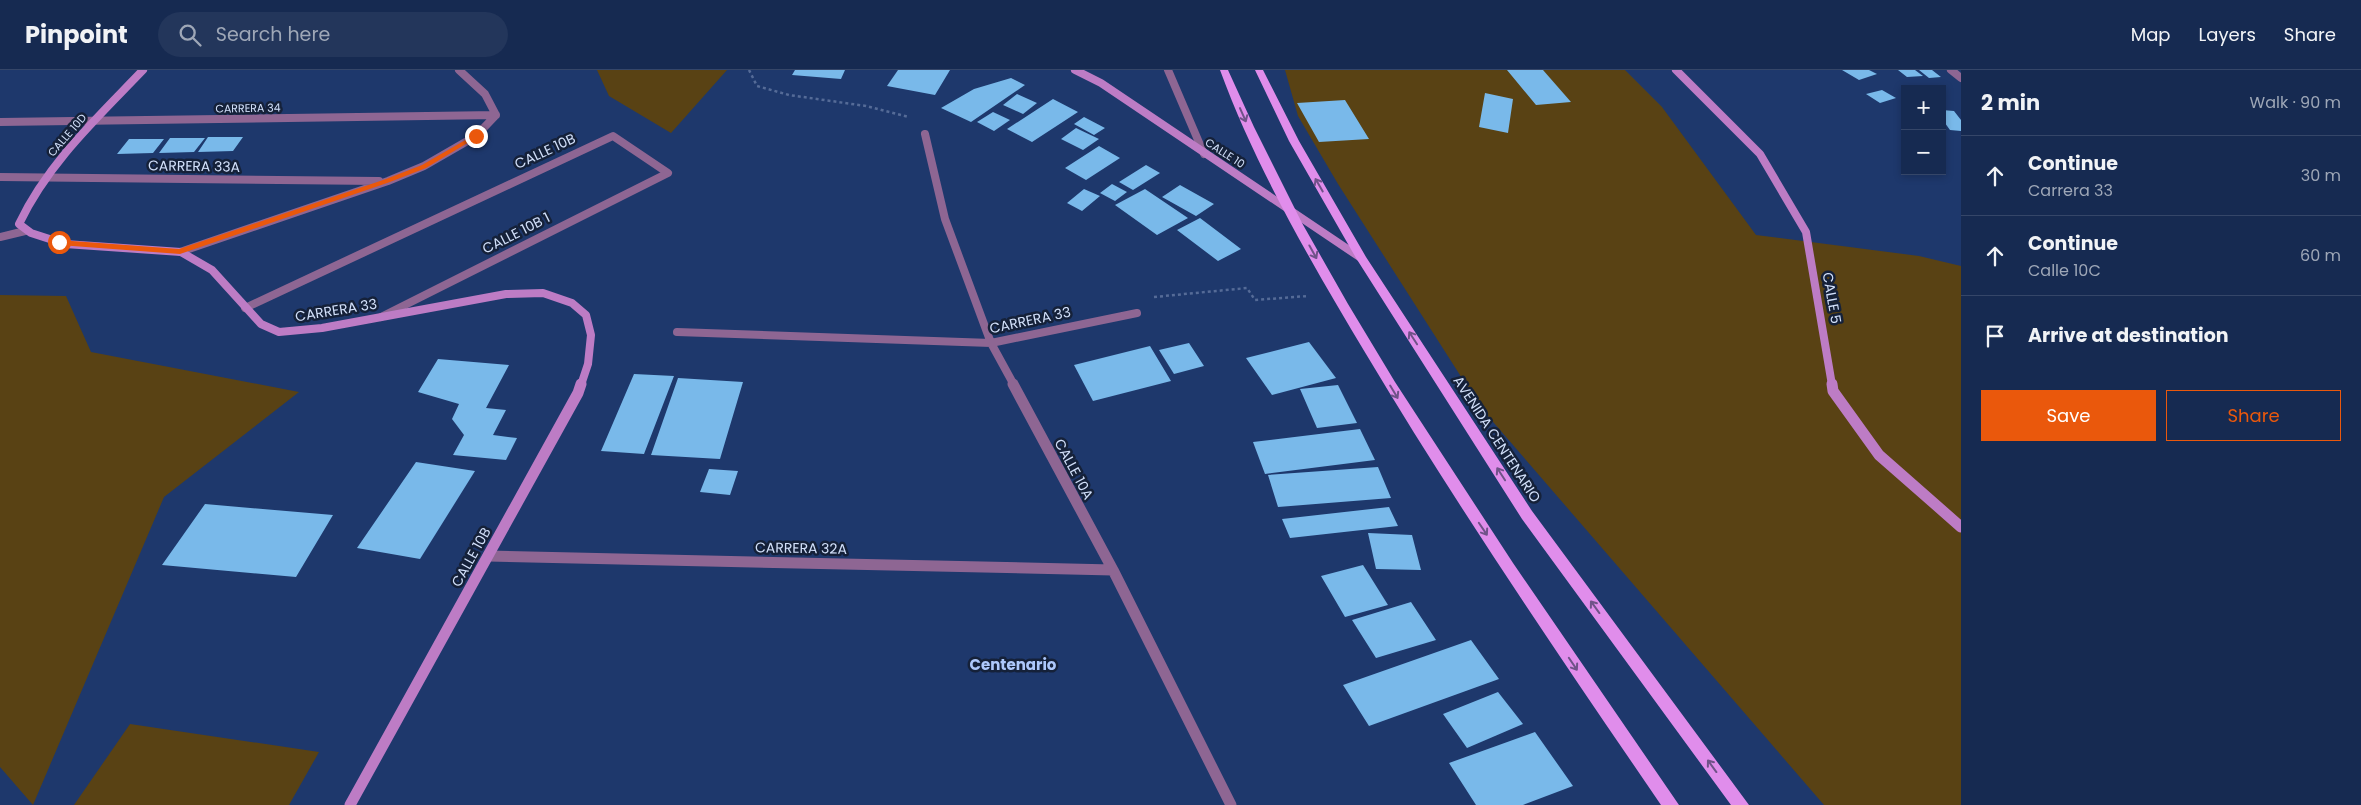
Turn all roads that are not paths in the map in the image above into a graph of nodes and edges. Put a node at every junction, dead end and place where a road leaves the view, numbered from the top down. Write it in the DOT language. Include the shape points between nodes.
graph roads {
  1 [pos="144,70"];
  2 [pos="459,70"];
  3 [pos="1075,70"];
  4 [pos="1168,70"];
  5 [pos="1224,70"];
  6 [pos="1259,70"];
  7 [pos="1676,70"];
  8 [pos="1951,70"];
  9 [pos="1961,78"];
  10 [pos="496,115"];
  11 [pos="94,121"];
  12 [pos="0,122"];
  13 [pos="924,134"];
  14 [pos="613,136"];
  15 [pos="1204,154"];
  16 [pos="0,177"];
  17 [pos="46,178"];
  18 [pos="388,181"];
  19 [pos="1289,209"];
  20 [pos="22,227"];
  21 [pos="0,237"];
  22 [pos="180,252"];
  23 [pos="1361,258"];
  24 [pos="245,308"];
  25 [pos="1137,313"];
  26 [pos="586,315"];
  27 [pos="377,318"];
  28 [pos="677,332"];
  29 [pos="991,343"];
  30 [pos="1961,527"];
  31 [pos="488,556"];
  32 [pos="1113,570"];
  33 [pos="350,805"];
  34 [pos="1231,805"];
  35 [pos="1671,805"];
  36 [pos="1741,805"];
  1 -- 11 [label="street, CALLE 10D"];
  2 -- 10 [label="street" via="485,94"];
  3 -- 15 [label="street, CALLE 10" via="1101,83"];
  4 -- 15 [label="street"];
  5 -- 19 [label="main road, one-way"];
  23 -- 6 [label="main road, AVENIDA CENTENARIO, one-way" via="1294,141"];
  7 -- 30 [label="street, CALLE 5" via="1760,154 1806,232 1833,392 1878,455"];
  8 -- 9 [label="street"];
  10 -- 11 [label="street, CARRERA 34"];
  10 -- 18 [label="street" via="476,136 424,166"];
  11 -- 12 [label="street, CARRERA 34"];
  11 -- 17 [label="street, CALLE 10D"];
  13 -- 29 [label="street, CALLE 10A" via="946,219"];
  14 -- 24 [label="street, CALLE 10B"];
  14 -- 27 [label="street, CALLE 10B 1" via="668,173"];
  15 -- 19 [label="street, CALLE 10"];
  16 -- 17 [label="street, CARRERA 33A"];
  17 -- 18 [label="street, CARRERA 33A"];
  17 -- 20 [label="street, CALLE 10D" via="24,212"];
  18 -- 22 [label="street"];
  19 -- 23 [label="street, CALLE 10"];
  19 -- 35 [label="main road, one-way" via="1400,401 1479,524"];
  20 -- 21 [label="street"];
  20 -- 22 [label="street, CARRERA 33" via="59,242"];
  22 -- 24 [label="street, CARRERA 33" via="206,265 228,285"];
  36 -- 23 [label="main road, AVENIDA CENTENARIO, one-way" via="1527,515"];
  24 -- 27 [label="street, CARRERA 33" via="271,330 295,332"];
  25 -- 29 [label="street, CARRERA 33"];
  26 -- 27 [label="street, CARRERA 33" via="572,303 543,293 498,295"];
  26 -- 31 [label="street, CALLE 10B" via="591,335 588,364 578,393"];
  28 -- 29 [label="street, CARRERA 33"];
  29 -- 32 [label="street, CALLE 10A"];
  31 -- 32 [label="street, CARRERA 32A"];
  31 -- 33 [label="street, CALLE 10B"];
  32 -- 34 [label="street, CALLE 10A"];
}
